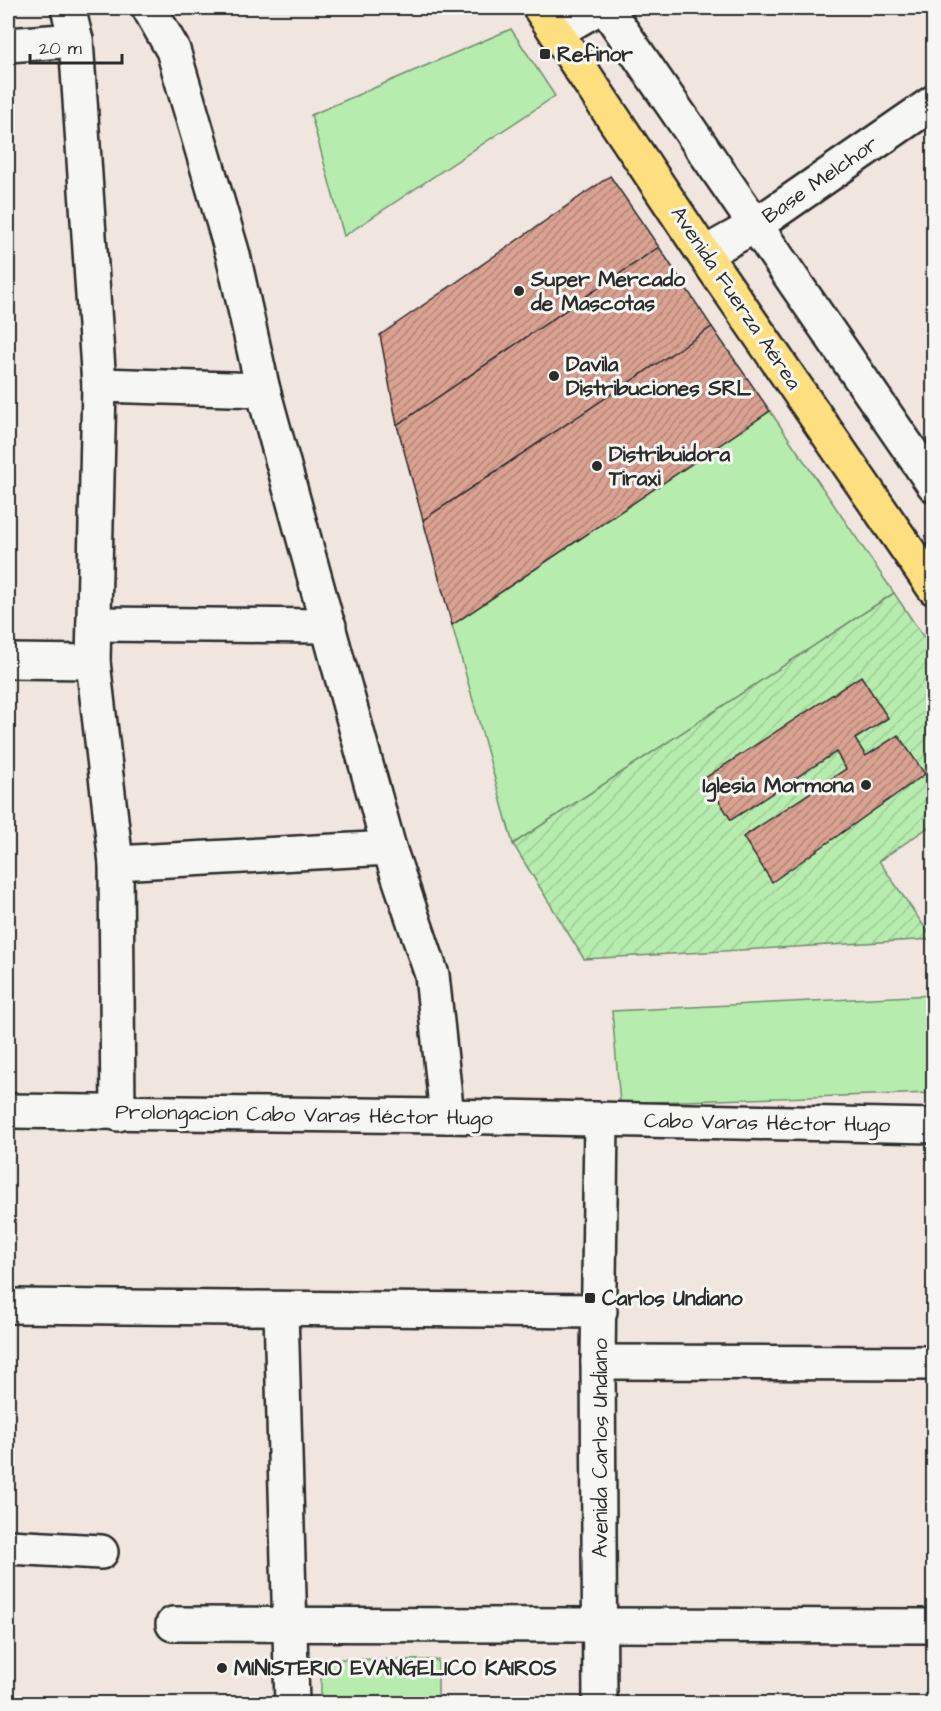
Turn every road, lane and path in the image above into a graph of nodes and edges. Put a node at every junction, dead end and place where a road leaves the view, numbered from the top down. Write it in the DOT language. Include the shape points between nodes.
graph roads {
  1 [pos="68,8"];
  2 [pos="149,8"];
  3 [pos="598,8"];
  4 [pos="606,8"];
  5 [pos="548,20"];
  6 [pos="76,40"];
  7 [pos="8,45"];
  8 [pos="933,102"];
  9 [pos="756,225"];
  10 [pos="704,254"];
  11 [pos="99,385"];
  12 [pos="263,390"];
  13 [pos="933,485"];
  14 [pos="933,588"];
  15 [pos="94,624"];
  16 [pos="329,626"];
  17 [pos="8,661"];
  18 [pos="93,662"];
  19 [pos="389,848"];
  20 [pos="116,863"];
  21 [pos="8,1111"];
  22 [pos="118,1114"];
  23 [pos="447,1116"];
  24 [pos="601,1120"];
  25 [pos="933,1126"];
  26 [pos="8,1306"];
  27 [pos="281,1311"];
  28 [pos="600,1311"];
  29 [pos="598,1362"];
  30 [pos="933,1363"];
  31 [pos="8,1547"];
  32 [pos="101,1552"];
  33 [pos="291,1623"];
  34 [pos="600,1623"];
  35 [pos="173,1624"];
  36 [pos="933,1626"];
  37 [pos="292,1704"];
  38 [pos="600,1704"];
  1 -- 6 [label="street"];
  2 -- 12 [label="street" via="173,50 232,255"];
  3 -- 5 [label="street"];
  4 -- 9 [label="street"];
  5 -- 10 [label="main road, Avenida Fuerza Aérea"];
  6 -- 7 [label="street"];
  6 -- 11 [label="street"];
  8 -- 9 [label="street, Base Melchor"];
  9 -- 10 [label="street, Base Melchor"];
  9 -- 13 [label="street"];
  10 -- 14 [label="main road, Avenida Fuerza Aérea"];
  11 -- 12 [label="street"];
  11 -- 15 [label="street"];
  12 -- 16 [label="street"];
  15 -- 16 [label="street"];
  15 -- 18 [label="street"];
  16 -- 19 [label="street"];
  17 -- 18 [label="street"];
  18 -- 20 [label="street"];
  19 -- 20 [label="street"];
  19 -- 23 [label="street" via="432,975"];
  20 -- 22 [label="street"];
  21 -- 22 [label="street, Prolongacion Cabo Varas Héctor Hugo"];
  22 -- 23 [label="street, Prolongacion Cabo Varas Héctor Hugo"];
  23 -- 24 [label="street, Prolongacion Cabo Varas Héctor Hugo"];
  24 -- 25 [label="street, Cabo Varas Héctor Hugo"];
  24 -- 28 [label="street, Avenida Carlos Undiano"];
  26 -- 27 [label="street"];
  27 -- 28 [label="street"];
  27 -- 33 [label="street"];
  28 -- 29 [label="street, Avenida Carlos Undiano"];
  29 -- 30 [label="street"];
  29 -- 34 [label="street, Avenida Carlos Undiano"];
  31 -- 32 [label="street"];
  33 -- 34 [label="street"];
  33 -- 35 [label="street"];
  33 -- 37 [label="street"];
  34 -- 36 [label="street"];
  34 -- 38 [label="street, Avenida Carlos Undiano"];
}
